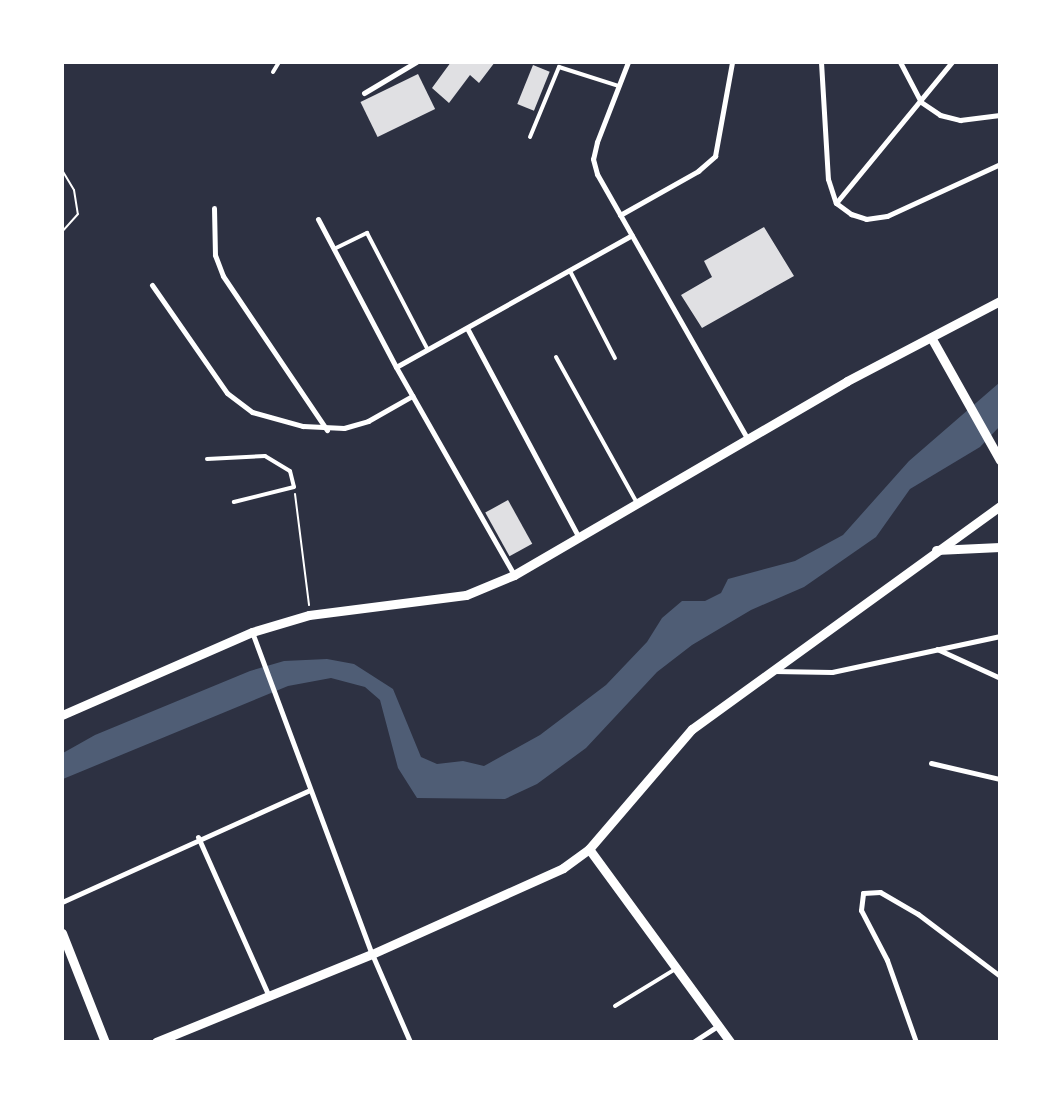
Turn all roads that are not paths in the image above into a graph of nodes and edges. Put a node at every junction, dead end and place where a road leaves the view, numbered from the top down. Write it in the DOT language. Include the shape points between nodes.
graph roads {
  1 [pos="279,62"];
  2 [pos="416,62"];
  3 [pos="628,62"];
  4 [pos="732,62"];
  5 [pos="822,62"];
  6 [pos="900,62"];
  7 [pos="952,62"];
  8 [pos="272,72"];
  9 [pos="619,86"];
  10 [pos="364,93"];
  11 [pos="921,102"];
  12 [pos="1000,115"];
  13 [pos="530,137"];
  14 [pos="1000,164"];
  15 [pos="836,203"];
  16 [pos="214,208"];
  17 [pos="620,215"];
  18 [pos="318,219"];
  19 [pos="632,235"];
  20 [pos="334,249"];
  21 [pos="570,271"];
  22 [pos="152,285"];
  23 [pos="1000,301"];
  24 [pos="467,328"];
  25 [pos="932,339"];
  26 [pos="428,350"];
  27 [pos="556,357"];
  28 [pos="615,358"];
  29 [pos="396,367"];
  30 [pos="412,396"];
  31 [pos="327,430"];
  32 [pos="747,438"];
  33 [pos="207,459"];
  34 [pos="1000,460"];
  35 [pos="234,502"];
  36 [pos="637,503"];
  37 [pos="1000,506"];
  38 [pos="579,538"];
  39 [pos="1000,547"];
  40 [pos="935,550"];
  41 [pos="514,575"];
  42 [pos="252,632"];
  43 [pos="1000,636"];
  44 [pos="937,649"];
  45 [pos="770,670"];
  46 [pos="1000,678"];
  47 [pos="62,715"];
  48 [pos="930,763"];
  49 [pos="1000,779"];
  50 [pos="310,790"];
  51 [pos="198,837"];
  52 [pos="589,849"];
  53 [pos="62,902"];
  54 [pos="62,933"];
  55 [pos="372,954"];
  56 [pos="677,968"];
  57 [pos="1000,976"];
  58 [pos="268,992"];
  59 [pos="615,1006"];
  60 [pos="718,1026"];
  61 [pos="105,1042"];
  62 [pos="156,1042"];
  63 [pos="410,1042"];
  64 [pos="693,1042"];
  65 [pos="730,1042"];
  66 [pos="916,1042"];
  1 -- 8 [label="lane"];
  2 -- 10 [label="street"];
  3 -- 9 [label="street"];
  4 -- 17 [label="street" via="715,156 698,171"];
  5 -- 15 [label="street" via="828,179"];
  6 -- 11 [label="street"];
  7 -- 11 [label="street"];
  9 -- 13 [label="lane" via="559,67"];
  9 -- 17 [label="street" via="593,160"];
  11 -- 12 [label="street" via="940,115 960,120"];
  11 -- 15 [label="street"];
  14 -- 15 [label="street" via="887,216 866,219"];
  16 -- 31 [label="street" via="215,255 223,276"];
  17 -- 19 [label="street"];
  18 -- 20 [label="street"];
  19 -- 21 [label="street"];
  19 -- 32 [label="street"];
  20 -- 26 [label="lane" via="367,232"];
  20 -- 29 [label="street"];
  21 -- 24 [label="street"];
  21 -- 28 [label="lane"];
  22 -- 31 [label="street" via="237,405 266,418"];
  23 -- 25 [label="street"];
  24 -- 26 [label="street"];
  24 -- 38 [label="street"];
  25 -- 32 [label="street"];
  25 -- 34 [label="street"];
  26 -- 29 [label="street"];
  27 -- 36 [label="lane"];
  29 -- 30 [label="street"];
  30 -- 31 [label="street" via="368,421"];
  30 -- 41 [label="street"];
  32 -- 36 [label="street"];
  33 -- 35 [label="lane" via="265,456 290,471 294,487"];
  36 -- 38 [label="street"];
  37 -- 40 [label="street"];
  38 -- 41 [label="street"];
  39 -- 40 [label="street"];
  40 -- 45 [label="street"];
  41 -- 42 [label="street" via="466,596 309,615"];
  42 -- 47 [label="street"];
  42 -- 50 [label="street" via="259,661"];
  43 -- 44 [label="street"];
  44 -- 45 [label="street" via="832,672"];
  44 -- 46 [label="street"];
  45 -- 52 [label="street" via="692,729"];
  48 -- 49 [label="street"];
  50 -- 51 [label="street"];
  50 -- 55 [label="street"];
  51 -- 53 [label="street"];
  51 -- 58 [label="street"];
  52 -- 55 [label="street" via="545,877"];
  52 -- 56 [label="street"];
  54 -- 61 [label="street"];
  55 -- 58 [label="street"];
  55 -- 63 [label="street"];
  56 -- 59 [label="lane"];
  56 -- 60 [label="street"];
  57 -- 66 [label="street" via="918,914 880,892 863,893 861,910 887,960"];
  58 -- 62 [label="street"];
  60 -- 64 [label="street"];
  60 -- 65 [label="street"];
}
